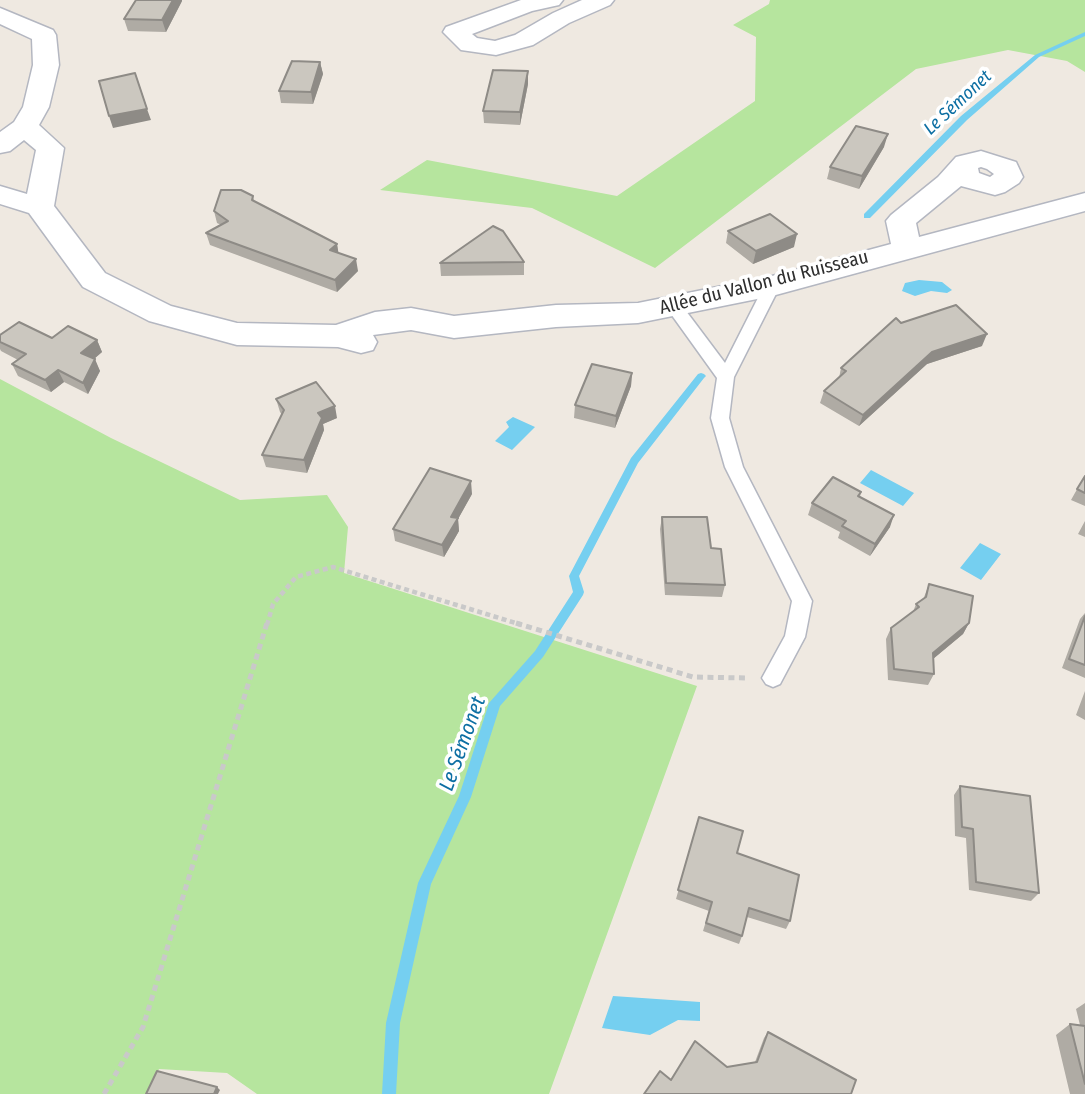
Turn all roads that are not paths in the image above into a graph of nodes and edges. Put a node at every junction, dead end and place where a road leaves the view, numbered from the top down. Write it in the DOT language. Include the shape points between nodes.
graph roads {
  1 [pos="551,0"];
  2 [pos="602,0"];
  3 [pos="0,15"];
  4 [pos="25,127"];
  5 [pos="0,145"];
  6 [pos="963,166"];
  7 [pos="0,195"];
  8 [pos="1085,202"];
  9 [pos="39,207"];
  10 [pos="907,248"];
  11 [pos="772,286"];
  12 [pos="674,307"];
  13 [pos="726,377"];
  14 [pos="773,678"];
  1 -- 2 [label="street" via="455,32 470,45 496,48 524,40"];
  3 -- 4 [label="street" via="44,34 46,65 36,107"];
  4 -- 5 [label="street"];
  4 -- 9 [label="street" via="50,148"];
  6 -- 10 [label="street" via="901,221"];
  7 -- 9 [label="street"];
  8 -- 10 [label="street, Allée du Vallon du Ruisseau"];
  9 -- 12 [label="street, Allée du Vallon du Ruisseau" via="94,280 160,314 237,334 338,336 369,344 429,339 454,327"];
  10 -- 11 [label="street, Allée du Vallon du Ruisseau"];
  11 -- 12 [label="street, Allée du Vallon du Ruisseau"];
  11 -- 13 [label="lane"];
  12 -- 13 [label="lane"];
  13 -- 14 [label="lane" via="720,418 734,467 802,601 795,637"];
}
